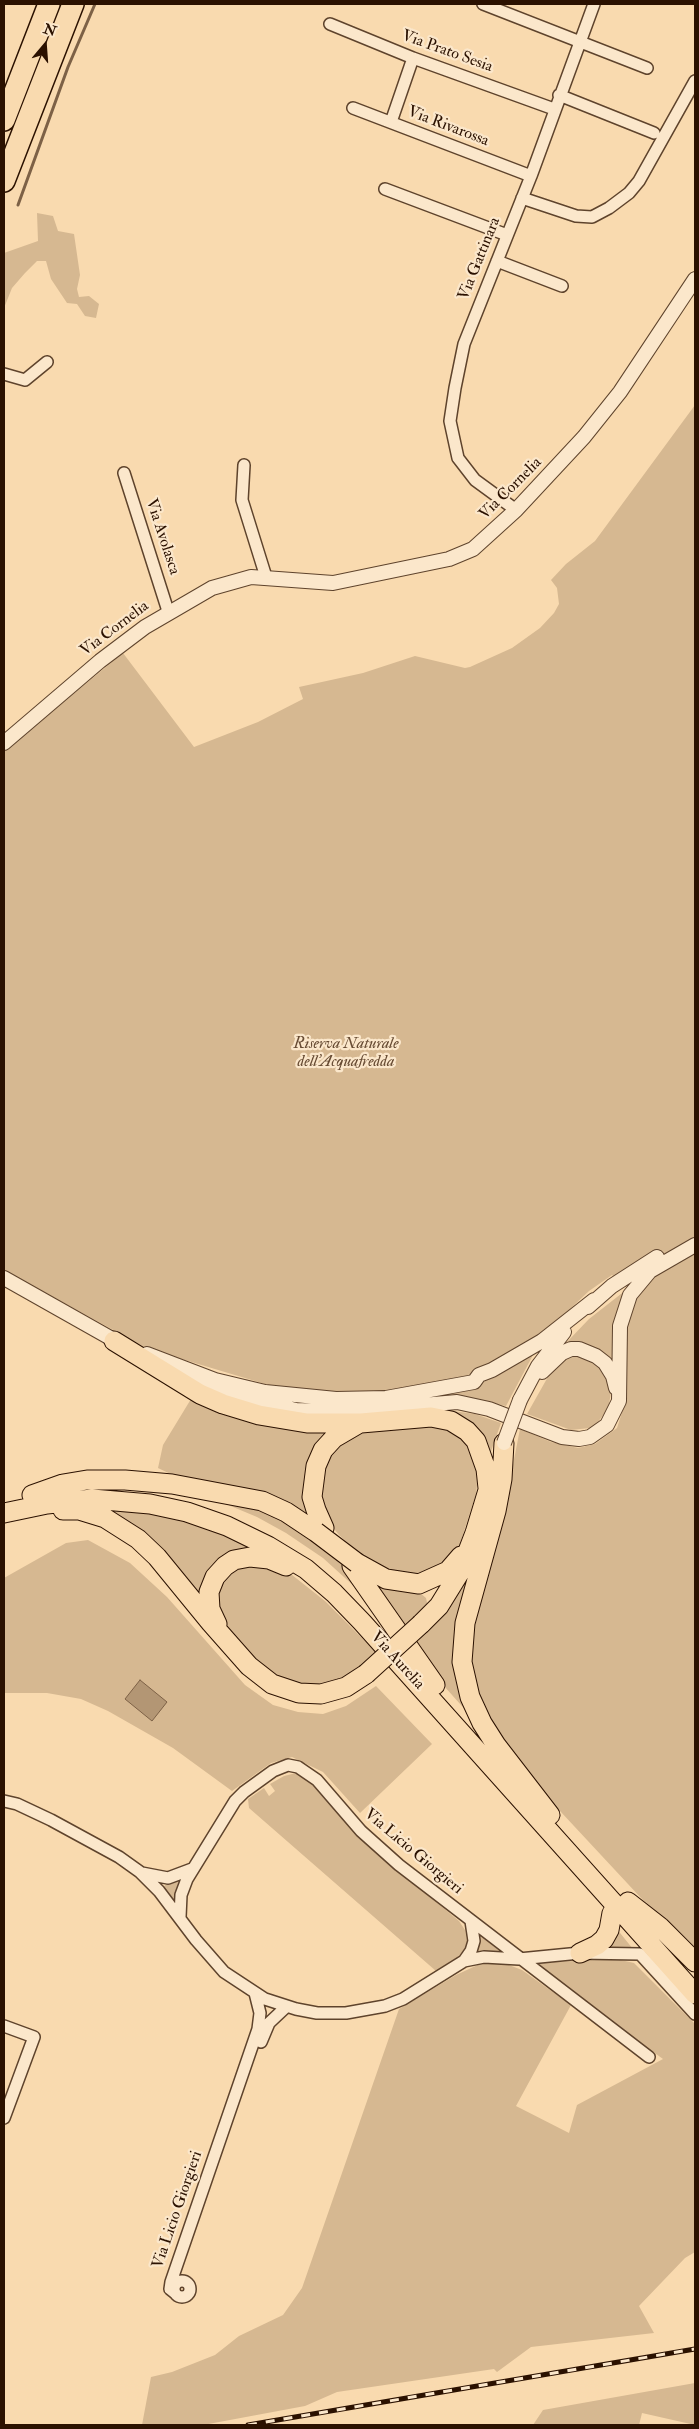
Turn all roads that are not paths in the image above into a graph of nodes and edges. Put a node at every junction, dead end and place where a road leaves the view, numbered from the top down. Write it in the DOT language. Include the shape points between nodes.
graph roads {
  1 [pos="50,4"];
  2 [pos="73,4"];
  3 [pos="483,4"];
  4 [pos="594,4"];
  5 [pos="330,24"];
  6 [pos="580,41"];
  7 [pos="413,58"];
  8 [pos="648,68"];
  9 [pos="695,81"];
  10 [pos="559,96"];
  11 [pos="353,108"];
  12 [pos="554,109"];
  13 [pos="4,120"];
  14 [pos="391,122"];
  15 [pos="654,133"];
  16 [pos="531,176"];
  17 [pos="4,181"];
  18 [pos="385,189"];
  19 [pos="522,198"];
  20 [pos="507,236"];
  21 [pos="498,261"];
  22 [pos="695,279"];
  23 [pos="562,286"];
  24 [pos="47,362"];
  25 [pos="4,374"];
  26 [pos="244,465"];
  27 [pos="124,473"];
  28 [pos="516,510"];
  29 [pos="266,577"];
  30 [pos="168,611"];
  31 [pos="4,743"];
  32 [pos="695,1244"];
  33 [pos="4,1278"];
  34 [pos="594,1300"];
  35 [pos="114,1341"];
  36 [pos="520,1400"];
  37 [pos="616,1408"];
  38 [pos="361,1423"];
  39 [pos="504,1443"];
  40 [pos="488,1488"];
  41 [pos="32,1495"];
  42 [pos="6,1508"];
  43 [pos="320,1530"];
  44 [pos="476,1533"];
  45 [pos="355,1564"];
  46 [pos="419,1584"];
  47 [pos="334,1593"];
  48 [pos="425,1621"];
  49 [pos="225,1638"];
  50 [pos="434,1685"];
  51 [pos="506,1783"];
  52 [pos="4,1801"];
  53 [pos="550,1815"];
  54 [pos="192,1869"];
  55 [pos="140,1872"];
  56 [pos="628,1902"];
  57 [pos="612,1913"];
  58 [pos="180,1917"];
  59 [pos="471,1921"];
  60 [pos="580,1953"];
  61 [pos="640,1954"];
  62 [pos="519,1959"];
  63 [pos="464,1961"];
  64 [pos="695,1962"];
  65 [pos="695,1976"];
  66 [pos="255,1993"];
  67 [pos="695,1994"];
  68 [pos="286,2007"];
  69 [pos="695,2014"];
  70 [pos="4,2026"];
  71 [pos="255,2048"];
  72 [pos="649,2057"];
  73 [pos="4,2118"];
  74 [pos="189,2239"];
  1 -- 13 [label="highway"];
  2 -- 17 [label="highway"];
  3 -- 6 [label="street"];
  4 -- 6 [label="street, Via Gattinara"];
  5 -- 7 [label="street, Via Prato Sesia"];
  6 -- 8 [label="street"];
  6 -- 10 [label="street, Via Gattinara"];
  7 -- 12 [label="street, Via Prato Sesia"];
  7 -- 14 [label="street"];
  9 -- 19 [label="street" via="639,181 609,208 592,217 576,216"];
  10 -- 12 [label="street, Via Gattinara"];
  10 -- 15 [label="street"];
  11 -- 14 [label="street, Via Rivarossa"];
  12 -- 16 [label="street, Via Gattinara"];
  14 -- 16 [label="street, Via Rivarossa"];
  16 -- 19 [label="street, Via Gattinara"];
  18 -- 20 [label="street"];
  19 -- 20 [label="street, Via Gattinara"];
  20 -- 21 [label="street, Via Gattinara"];
  21 -- 23 [label="street"];
  21 -- 28 [label="street, Via Gattinara" via="461,354 450,426 456,454 466,471"];
  22 -- 28 [label="street, Via Cornelia" via="599,418"];
  24 -- 25 [label="street" via="25,380"];
  26 -- 29 [label="street" via="242,500"];
  27 -- 30 [label="street, Via Avolasca"];
  28 -- 29 [label="street, Via Cornelia" via="474,549 449,559 327,584"];
  29 -- 30 [label="street, Via Cornelia" via="248,577 218,586"];
  30 -- 31 [label="street, Via Cornelia" via="100,662"];
  32 -- 34 [label="street" via="656,1258"];
  32 -- 37 [label="street" via="650,1271 630,1295 620,1326 620,1395"];
  33 -- 35 [label="street"];
  34 -- 35 [label="street" via="542,1341 479,1375 474,1382 386,1398 336,1399 264,1392 216,1380"];
  34 -- 36 [label="street" via="552,1346"];
  35 -- 37 [label="street" via="220,1391 296,1410 343,1412 457,1402 489,1408 562,1437 579,1439 604,1429"];
  35 -- 38 [label="highway" via="186,1386 223,1404 283,1419"];
  36 -- 37 [label="street" via="553,1360 575,1348 596,1356 608,1367 616,1389"];
  36 -- 39 [label="street, bridge"];
  38 -- 40 [label="highway" via="431,1417 458,1424 476,1441 486,1469"];
  38 -- 43 [label="highway" via="334,1438 323,1450 316,1466 312,1497"];
  39 -- 40 [label="highway"];
  39 -- 53 [label="highway" via="496,1511 464,1623 462,1662 467,1690 482,1723"];
  40 -- 44 [label="highway"];
  41 -- 42 [label="highway, Via Aurelia"];
  41 -- 43 [label="highway" via="87,1480 172,1484 262,1500"];
  41 -- 50 [label="highway, Via Aurelia" via="92,1487 135,1490 194,1502 250,1523 302,1552 334,1577"];
  42 -- 47 [label="highway, Via Aurelia" via="92,1499 126,1500 174,1509 255,1539 306,1570"];
  42 -- 49 [label="highway" via="79,1510 105,1518 127,1530 149,1549"];
  43 -- 45 [label="highway, bridge"];
  44 -- 46 [label="highway" via="448,1572"];
  44 -- 48 [label="highway" via="454,1584"];
  45 -- 46 [label="highway" via="386,1579"];
  45 -- 50 [label="highway"];
  46 -- 48 [label="highway" via="433,1607"];
  47 -- 49 [label="highway" via="269,1559 250,1557 234,1560 217,1573 209,1592 210,1609"];
  47 -- 51 [label="highway, Via Aurelia"];
  48 -- 49 [label="highway, bridge" via="366,1674 346,1687 313,1694 292,1692 260,1676"];
  50 -- 53 [label="highway, Via Aurelia"];
  51 -- 57 [label="highway" via="538,1828"];
  51 -- 67 [label="highway, Via Aurelia"];
  52 -- 55 [label="street" via="51,1820"];
  53 -- 56 [label="highway, Via Aurelia"];
  54 -- 55 [label="street" via="168,1878"];
  54 -- 58 [label="street, Via Licio Giorgieri" via="180,1895"];
  54 -- 59 [label="street, Via Licio Giorgieri" via="228,1811 244,1792 273,1771 293,1766 305,1770 317,1780 384,1852"];
  55 -- 58 [label="street"];
  56 -- 64 [label="highway" via="666,1932"];
  56 -- 65 [label="highway, Via Aurelia"];
  57 -- 60 [label="highway" via="604,1939"];
  57 -- 61 [label="highway"];
  58 -- 66 [label="street" via="217,1966"];
  59 -- 62 [label="street, Via Licio Giorgieri"];
  59 -- 63 [label="street" via="474,1941"];
  60 -- 61 [label="street"];
  60 -- 62 [label="street"];
  61 -- 69 [label="street"];
  62 -- 63 [label="street" via="484,1957"];
  62 -- 72 [label="street, Via Licio Giorgieri"];
  63 -- 68 [label="street" via="415,1992 385,2006 327,2014"];
  66 -- 68 [label="street"];
  66 -- 71 [label="street, Via Licio Giorgieri" via="260,2017"];
  68 -- 71 [label="street, Via Licio Giorgieri" via="269,2022"];
  70 -- 73 [label="street" via="34,2037"];
  71 -- 74 [label="street, Via Licio Giorgieri"];
  74 -- 74 [label="street, Via Licio Giorgieri" via="170,2285 170,2290 175,2293 174,2286 182,2282 179,2278"];
}
